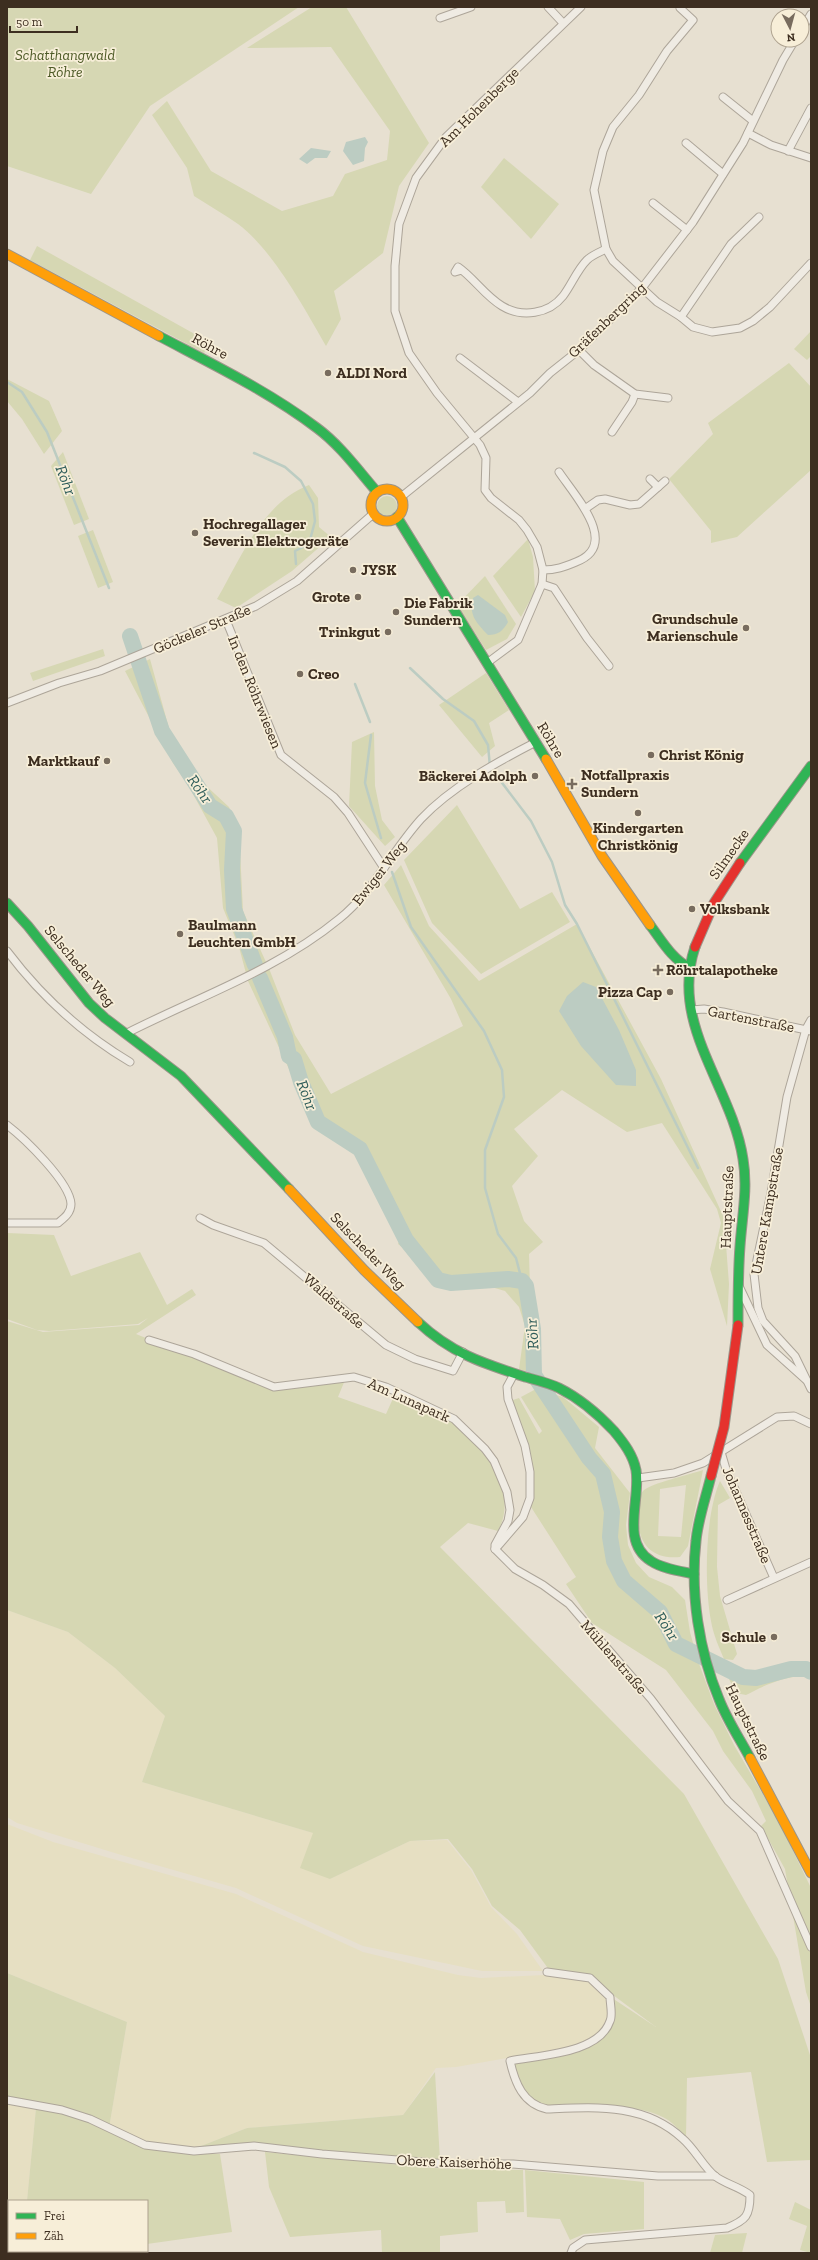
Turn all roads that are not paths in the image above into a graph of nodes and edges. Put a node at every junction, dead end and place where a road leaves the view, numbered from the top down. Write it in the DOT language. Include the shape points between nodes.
graph roads {
  1 [pos="472,7"];
  2 [pos="548,7"];
  3 [pos="581,7"];
  4 [pos="680,8"];
  5 [pos="440,18"];
  6 [pos="563,23"];
  7 [pos="790,48"];
  8 [pos="723,97"];
  9 [pos="811,108"];
  10 [pos="753,122"];
  11 [pos="748,133"];
  12 [pos="686,143"];
  13 [pos="788,150"];
  14 [pos="811,158"];
  15 [pos="723,174"];
  16 [pos="653,203"];
  17 [pos="759,217"];
  18 [pos="687,230"];
  19 [pos="606,249"];
  20 [pos="7,254"];
  21 [pos="811,263"];
  22 [pos="462,270"];
  23 [pos="642,288"];
  24 [pos="681,317"];
  25 [pos="580,350"];
  26 [pos="460,358"];
  27 [pos="635,394"];
  28 [pos="668,398"];
  29 [pos="518,402"];
  30 [pos="612,432"];
  31 [pos="474,437"];
  32 [pos="559,472"];
  33 [pos="650,479"];
  34 [pos="664,482"];
  35 [pos="658,487"];
  36 [pos="377,492"];
  37 [pos="402,497"];
  38 [pos="585,509"];
  39 [pos="373,514"];
  40 [pos="397,518"];
  41 [pos="543,570"];
  42 [pos="542,584"];
  43 [pos="226,620"];
  44 [pos="487,663"];
  45 [pos="609,666"];
  46 [pos="7,703"];
  47 [pos="536,742"];
  48 [pos="811,766"];
  49 [pos="384,868"];
  50 [pos="7,903"];
  51 [pos="7,951"];
  52 [pos="690,968"];
  53 [pos="691,1010"];
  54 [pos="811,1020"];
  55 [pos="808,1030"];
  56 [pos="127,1033"];
  57 [pos="130,1062"];
  58 [pos="7,1125"];
  59 [pos="200,1218"];
  60 [pos="7,1223"];
  61 [pos="738,1285"];
  62 [pos="149,1340"];
  63 [pos="463,1352"];
  64 [pos="514,1374"];
  65 [pos="806,1380"];
  66 [pos="811,1389"];
  67 [pos="811,1424"];
  68 [pos="721,1452"];
  69 [pos="638,1478"];
  70 [pos="495,1549"];
  71 [pos="811,1562"];
  72 [pos="694,1574"];
  73 [pos="774,1578"];
  74 [pos="727,1600"];
  75 [pos="811,1873"];
  76 [pos="811,1947"];
  77 [pos="547,1972"];
  78 [pos="7,2100"];
  79 [pos="715,2176"];
  80 [pos="571,2253"];
  1 -- 5 [label="street"];
  2 -- 6 [label="street"];
  3 -- 6 [label="street, Am Hohenberge"];
  4 -- 19 [label="street" via="693,20 667,51 640,95 613,127 603,151 594,190"];
  6 -- 31 [label="street, Am Hohenberge" via="446,137 416,178 399,224 394,266 395,311 409,353 437,393"];
  7 -- 10 [label="street, Gräfenbergring"];
  8 -- 10 [label="street"];
  9 -- 13 [label="street"];
  10 -- 11 [label="street, Gräfenbergring"];
  11 -- 13 [label="street"];
  11 -- 15 [label="street, Gräfenbergring"];
  12 -- 15 [label="street"];
  13 -- 14 [label="street"];
  15 -- 18 [label="street, Gräfenbergring"];
  16 -- 18 [label="street"];
  17 -- 24 [label="street" via="731,244"];
  18 -- 23 [label="street, Gräfenbergring"];
  19 -- 22 [label="street" via="587,260 565,294 554,305 534,313 519,312 502,306"];
  19 -- 23 [label="street" via="613,261"];
  20 -- 36 [label="main road, Röhre" via="264,392 333,442"];
  21 -- 24 [label="street" via="770,307 753,322 740,328 705,332 693,327"];
  23 -- 24 [label="street" via="665,309"];
  23 -- 25 [label="street, Gräfenbergring"];
  25 -- 27 [label="street" via="594,365"];
  25 -- 29 [label="street, Gräfenbergring"];
  26 -- 29 [label="street"];
  27 -- 28 [label="street"];
  27 -- 30 [label="street"];
  29 -- 31 [label="street, Gräfenbergring"];
  31 -- 37 [label="street, Gräfenbergring"];
  31 -- 41 [label="street, Am Hohenberge" via="486,458 485,490 527,530 537,547"];
  32 -- 38 [label="street"];
  33 -- 35 [label="street"];
  34 -- 35 [label="street"];
  35 -- 38 [label="street" via="639,504 630,506 605,499 598,500"];
  36 -- 37 [label="main road" via="392,490"];
  36 -- 39 [label="main road" via="370,502"];
  37 -- 40 [label="main road" via="402,510"];
  38 -- 41 [label="street" via="597,537 594,550 581,560 556,570"];
  39 -- 40 [label="main road" via="386,521"];
  39 -- 43 [label="street, Göckeler Straße" via="297,581 256,606"];
  40 -- 44 [label="main road, Röhre"];
  41 -- 42 [label="street, Am Hohenberge"];
  42 -- 44 [label="street, Am Hohenberge" via="518,640"];
  42 -- 45 [label="street" via="554,588"];
  43 -- 46 [label="street, Göckeler Straße" via="100,671"];
  43 -- 49 [label="street, In den Röhrwiesen" via="281,755 334,798 348,813"];
  44 -- 47 [label="main road, Röhre"];
  47 -- 49 [label="street, Ewiger Weg" via="490,767 422,818"];
  47 -- 52 [label="main road, Röhre" via="602,856 668,950"];
  48 -- 52 [label="main road, Silmecke" via="744,855 708,910"];
  49 -- 56 [label="street, Ewiger Weg" via="352,909 308,942 267,966"];
  50 -- 56 [label="main road, Selscheder Weg" via="89,1003"];
  51 -- 57 [label="street" via="54,1006 103,1046"];
  52 -- 53 [label="main road, Hauptstraße"];
  53 -- 55 [label="street, Gartenstraße" via="723,1012"];
  53 -- 61 [label="main road, Hauptstraße" via="696,1034 728,1108 743,1159 745,1186"];
  54 -- 55 [label="street, Untere Kampstraße"];
  55 -- 65 [label="street, Untere Kampstraße" via="787,1097 754,1274 760,1314 768,1328 795,1356"];
  56 -- 63 [label="main road, Selscheder Weg" via="181,1076 364,1270 434,1337 448,1347"];
  58 -- 60 [label="street" via="26,1140 53,1171 67,1191 71,1203 68,1214 58,1223"];
  59 -- 63 [label="street, Waldstraße" via="213,1226 264,1243 386,1346 453,1371"];
  61 -- 65 [label="street" via="766,1346"];
  61 -- 72 [label="main road, Hauptstraße, bridge" via="738,1326 724,1427 696,1540"];
  62 -- 70 [label="street, Am Lunapark" via="194,1354 274,1387 354,1377 386,1387 454,1419 494,1461 507,1492 510,1510 508,1522"];
  63 -- 64 [label="main road, Selscheder Weg"];
  64 -- 69 [label="main road, Selscheder Weg" via="568,1394 618,1437 631,1454"];
  64 -- 70 [label="street" via="507,1387 508,1399 525,1446 530,1472 530,1498 523,1517"];
  65 -- 66 [label="street, Untere Kampstraße"];
  67 -- 68 [label="street" via="794,1416 777,1417"];
  68 -- 69 [label="street" via="674,1474"];
  68 -- 73 [label="street, Johannesstraße"];
  69 -- 72 [label="main road, Selscheder Weg" via="633,1526 637,1549 653,1564 665,1569"];
  70 -- 76 [label="street, Mühlenstraße" via="515,1569 543,1585 568,1604 651,1700 728,1801 760,1831"];
  71 -- 73 [label="street, Johannesstraße"];
  72 -- 75 [label="main road, Hauptstraße" via="698,1621 719,1700"];
  73 -- 74 [label="street, Johannesstraße"];
  77 -- 79 [label="street, Obere Kaiserhöhe" via="590,1978 610,1997 611,2020 602,2036 590,2044 572,2050 510,2061 516,2084 530,2102 547,2109 612,2109 647,2115 666,2124 684,2139"];
  78 -- 79 [label="street, Obere Kaiserhöhe" via="62,2110 145,2145 194,2151 254,2146 434,2163 513,2164 658,2176"];
  79 -- 80 [label="street, Obere Kaiserhöhe" via="740,2187 750,2195 750,2209 739,2223 721,2229 585,2240 573,2248"];
}
